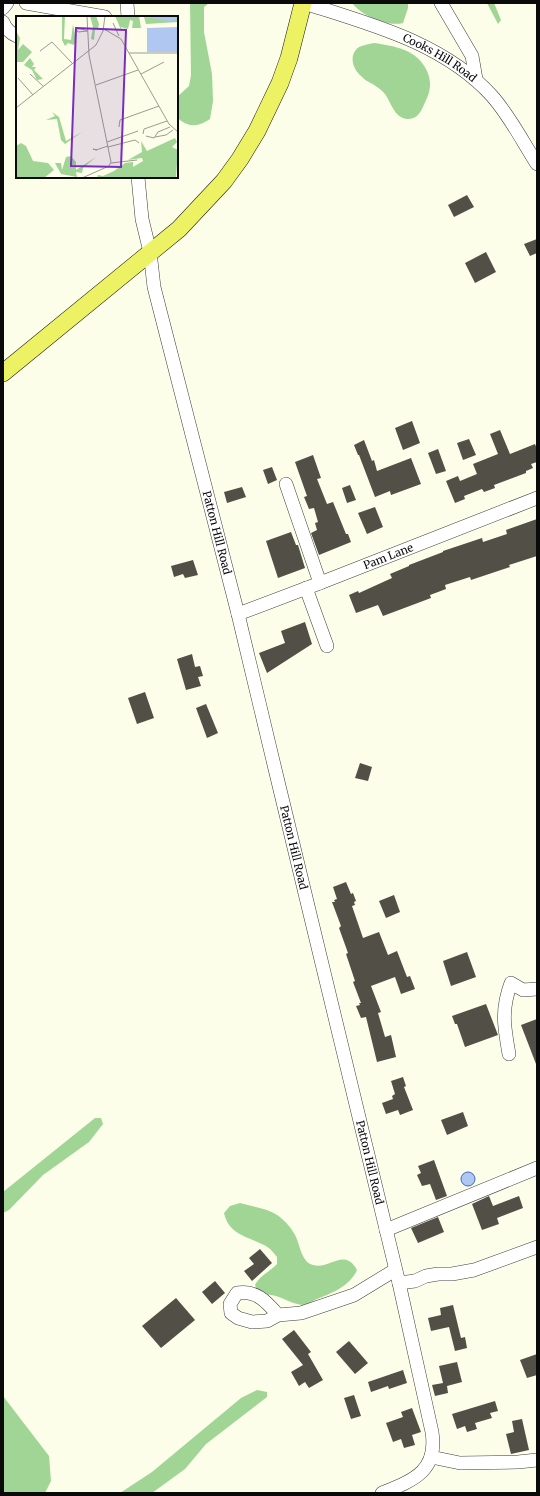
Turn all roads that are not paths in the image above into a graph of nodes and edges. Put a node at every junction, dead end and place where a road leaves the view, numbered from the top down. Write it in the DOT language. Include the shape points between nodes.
graph roads {
  1 [pos="7,3"];
  2 [pos="26,3"];
  3 [pos="127,3"];
  4 [pos="304,3"];
  5 [pos="441,3"];
  6 [pos="3,8"];
  7 [pos="99,16"];
  8 [pos="128,16"];
  9 [pos="3,22"];
  10 [pos="16,36"];
  11 [pos="476,79"];
  12 [pos="537,164"];
  13 [pos="138,178"];
  14 [pos="150,252"];
  15 [pos="3,373"];
  16 [pos="286,484"];
  17 [pos="537,498"];
  18 [pos="320,583"];
  19 [pos="306,588"];
  20 [pos="238,614"];
  21 [pos="327,646"];
  22 [pos="537,989"];
  23 [pos="509,1054"];
  24 [pos="537,1168"];
  25 [pos="386,1230"];
  26 [pos="537,1247"];
  27 [pos="395,1270"];
  28 [pos="399,1283"];
  29 [pos="278,1315"];
  30 [pos="431,1457"];
  31 [pos="537,1460"];
  32 [pos="382,1493"];
  1 -- 6 [label="street"];
  2 -- 7 [label="street"];
  3 -- 8 [label="street"];
  4 -- 11 [label="street, Cooks Hill Road" via="430,48"];
  4 -- 14 [label="main road" via="280,83 257,131 240,159 224,181 179,229"];
  5 -- 11 [label="street" via="472,56"];
  9 -- 10 [label="street" via="4,26"];
  11 -- 12 [label="street, Cooks Hill Road" via="493,97"];
  13 -- 14 [label="street, Patton Hill Road" via="142,219"];
  14 -- 15 [label="main road"];
  14 -- 20 [label="street, Patton Hill Road" via="154,287"];
  16 -- 18 [label="street"];
  17 -- 18 [label="street, Pam Lane"];
  18 -- 19 [label="street, Pam Lane"];
  19 -- 20 [label="street, Pam Lane"];
  19 -- 21 [label="street"];
  20 -- 25 [label="street, Patton Hill Road"];
  22 -- 23 [label="street" via="523,990 511,983 505,1000 504,1019"];
  24 -- 25 [label="street"];
  25 -- 27 [label="street, Patton Hill Road"];
  26 -- 28 [label="street" via="474,1270 426,1276 415,1281"];
  27 -- 28 [label="street, Patton Hill Road"];
  27 -- 29 [label="street" via="354,1295 300,1313"];
  28 -- 30 [label="street, Patton Hill Road" via="432,1432"];
  30 -- 31 [label="street" via="460,1463"];
  30 -- 32 [label="street" via="418,1475"];
}
